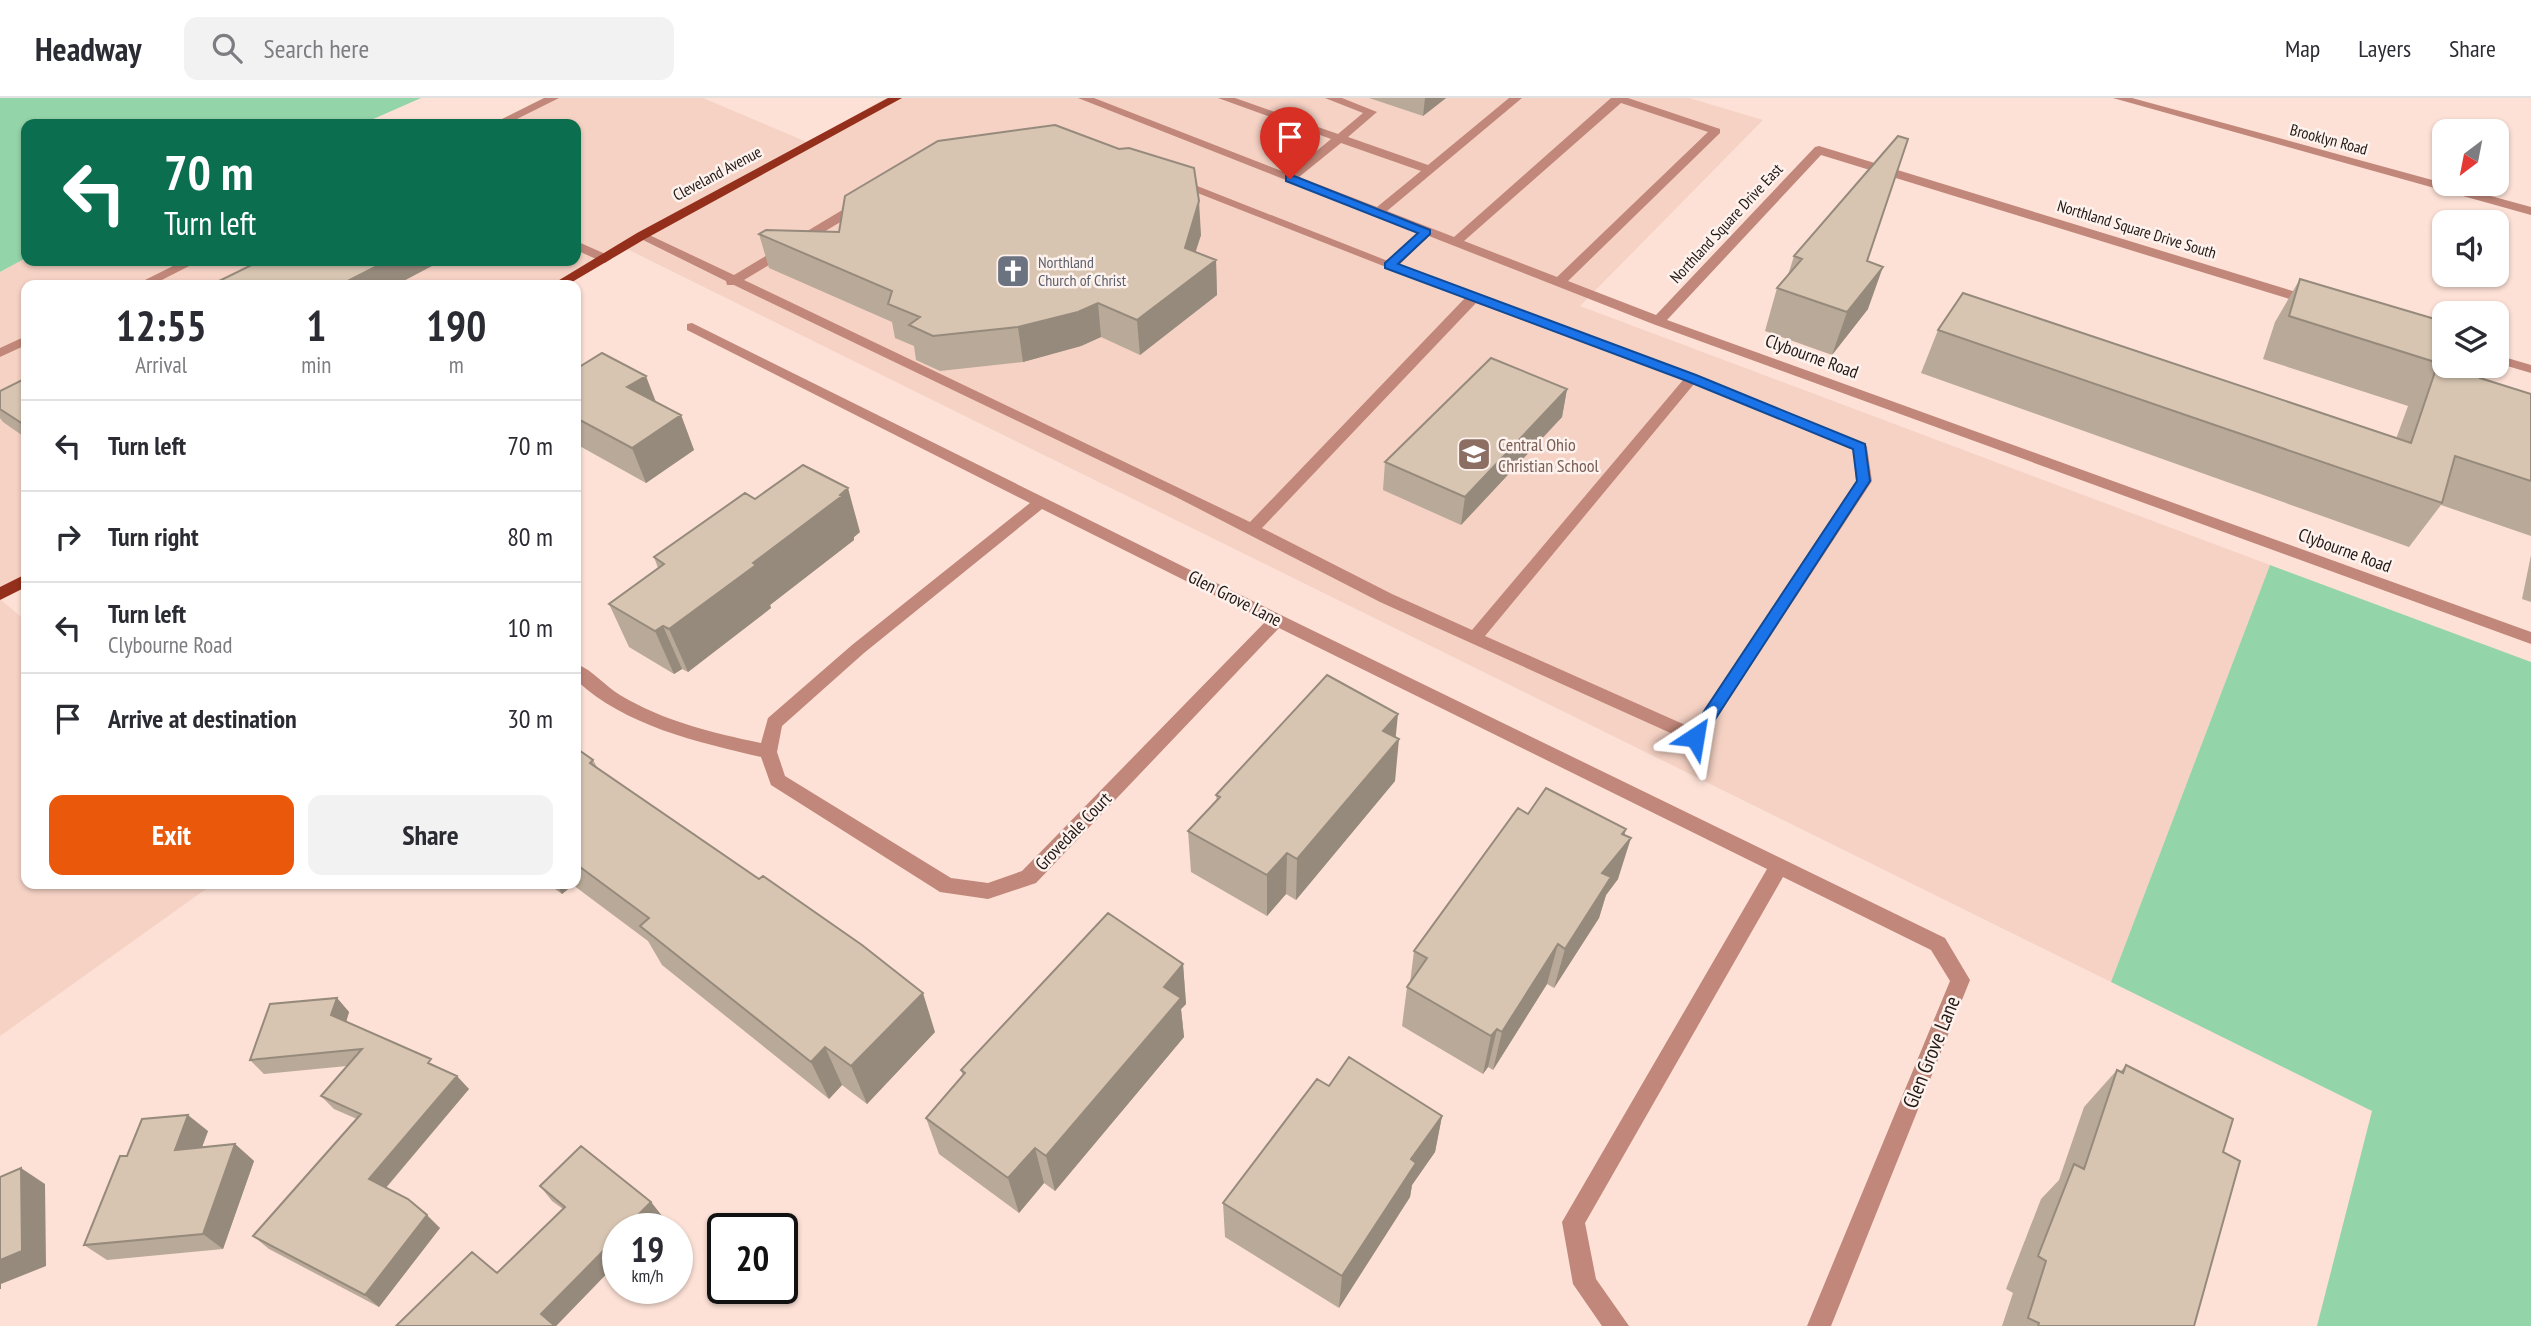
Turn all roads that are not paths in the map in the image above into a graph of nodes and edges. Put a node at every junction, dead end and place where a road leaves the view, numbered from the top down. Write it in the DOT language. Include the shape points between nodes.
graph roads {
  1 [pos="553,98"];
  2 [pos="896,98"];
  3 [pos="1084,98"];
  4 [pos="1224,98"];
  5 [pos="1331,98"];
  6 [pos="1516,98"];
  7 [pos="1618,98"];
  8 [pos="2119,98"];
  9 [pos="509,119"];
  10 [pos="1339,138"];
  11 [pos="1819,150"];
  12 [pos="1430,170"];
  13 [pos="1290,179"];
  14 [pos="1170,180"];
  15 [pos="873,197"];
  16 [pos="2531,211"];
  17 [pos="1378,214"];
  18 [pos="1426,232"];
  19 [pos="641,236"];
  20 [pos="1455,243"];
  21 [pos="581,247"];
  22 [pos="605,259"];
  23 [pos="1390,265"];
  24 [pos="182,266"];
  25 [pos="153,280"];
  26 [pos="567,280"];
  27 [pos="732,282"];
  28 [pos="1559,283"];
  29 [pos="1474,297"];
  30 [pos="2325,306"];
  31 [pos="1658,321"];
  32 [pos="692,327"];
  33 [pos="21,342"];
  34 [pos="0,353"];
  35 [pos="2509,363"];
  36 [pos="2531,369"];
  37 [pos="1692,378"];
  38 [pos="1042,501"];
  39 [pos="1252,529"];
  40 [pos="21,583"];
  41 [pos="0,594"];
  42 [pos="1277,620"];
  43 [pos="1474,638"];
  44 [pos="2531,638"];
  45 [pos="581,674"];
  46 [pos="768,752"];
  47 [pos="1779,866"];
  48 [pos="1617,1326"];
  49 [pos="1819,1326"];
  1 -- 9 [label="street"];
  2 -- 19 [label="main road, Cleveland Avenue"];
  3 -- 13 [label="street, Clybourne Road"];
  4 -- 10 [label="street"];
  5 -- 10 [label="street" via="1371,112"];
  6 -- 12 [label="street"];
  7 -- 20 [label="street"];
  7 -- 28 [label="street" via="1716,131"];
  8 -- 16 [label="street, Brooklyn Road"];
  10 -- 12 [label="street"];
  10 -- 13 [label="street"];
  11 -- 30 [label="street, Northland Square Drive South"];
  11 -- 31 [label="street, Northland Square Drive East"];
  12 -- 17 [label="street"];
  13 -- 17 [label="street, Clybourne Road"];
  14 -- 23 [label="street"];
  15 -- 27 [label="street"];
  17 -- 18 [label="street, Clybourne Road"];
  18 -- 20 [label="street, Clybourne Road"];
  18 -- 23 [label="street"];
  19 -- 22 [label="main road, Cleveland Avenue"];
  19 -- 27 [label="street"];
  20 -- 28 [label="street, Clybourne Road"];
  21 -- 22 [label="street"];
  22 -- 26 [label="main road, Cleveland Avenue"];
  23 -- 29 [label="street"];
  24 -- 25 [label="street"];
  27 -- 39 [label="street"];
  28 -- 31 [label="street, Clybourne Road"];
  29 -- 37 [label="street"];
  29 -- 39 [label="street"];
  31 -- 44 [label="street, Clybourne Road"];
  32 -- 38 [label="street, Glen Grove Lane"];
  33 -- 34 [label="street"];
  35 -- 36 [label="street"];
  37 -- 43 [label="street"];
  37 -- 43 [label="street" via="1860,447 1864,481 1695,737"];
  38 -- 42 [label="street, Glen Grove Lane"];
  38 -- 46 [label="street" via="774,723"];
  39 -- 43 [label="street"];
  40 -- 41 [label="main road"];
  42 -- 46 [label="street, Grovedale Court" via="1029,877 988,891 947,886 777,780"];
  42 -- 47 [label="street, Glen Grove Lane"];
  45 -- 46 [label="street" via="612,700 710,739"];
  47 -- 48 [label="street" via="1573,1222 1585,1283"];
  47 -- 49 [label="street, Glen Grove Lane" via="1938,944 1960,980"];
}
